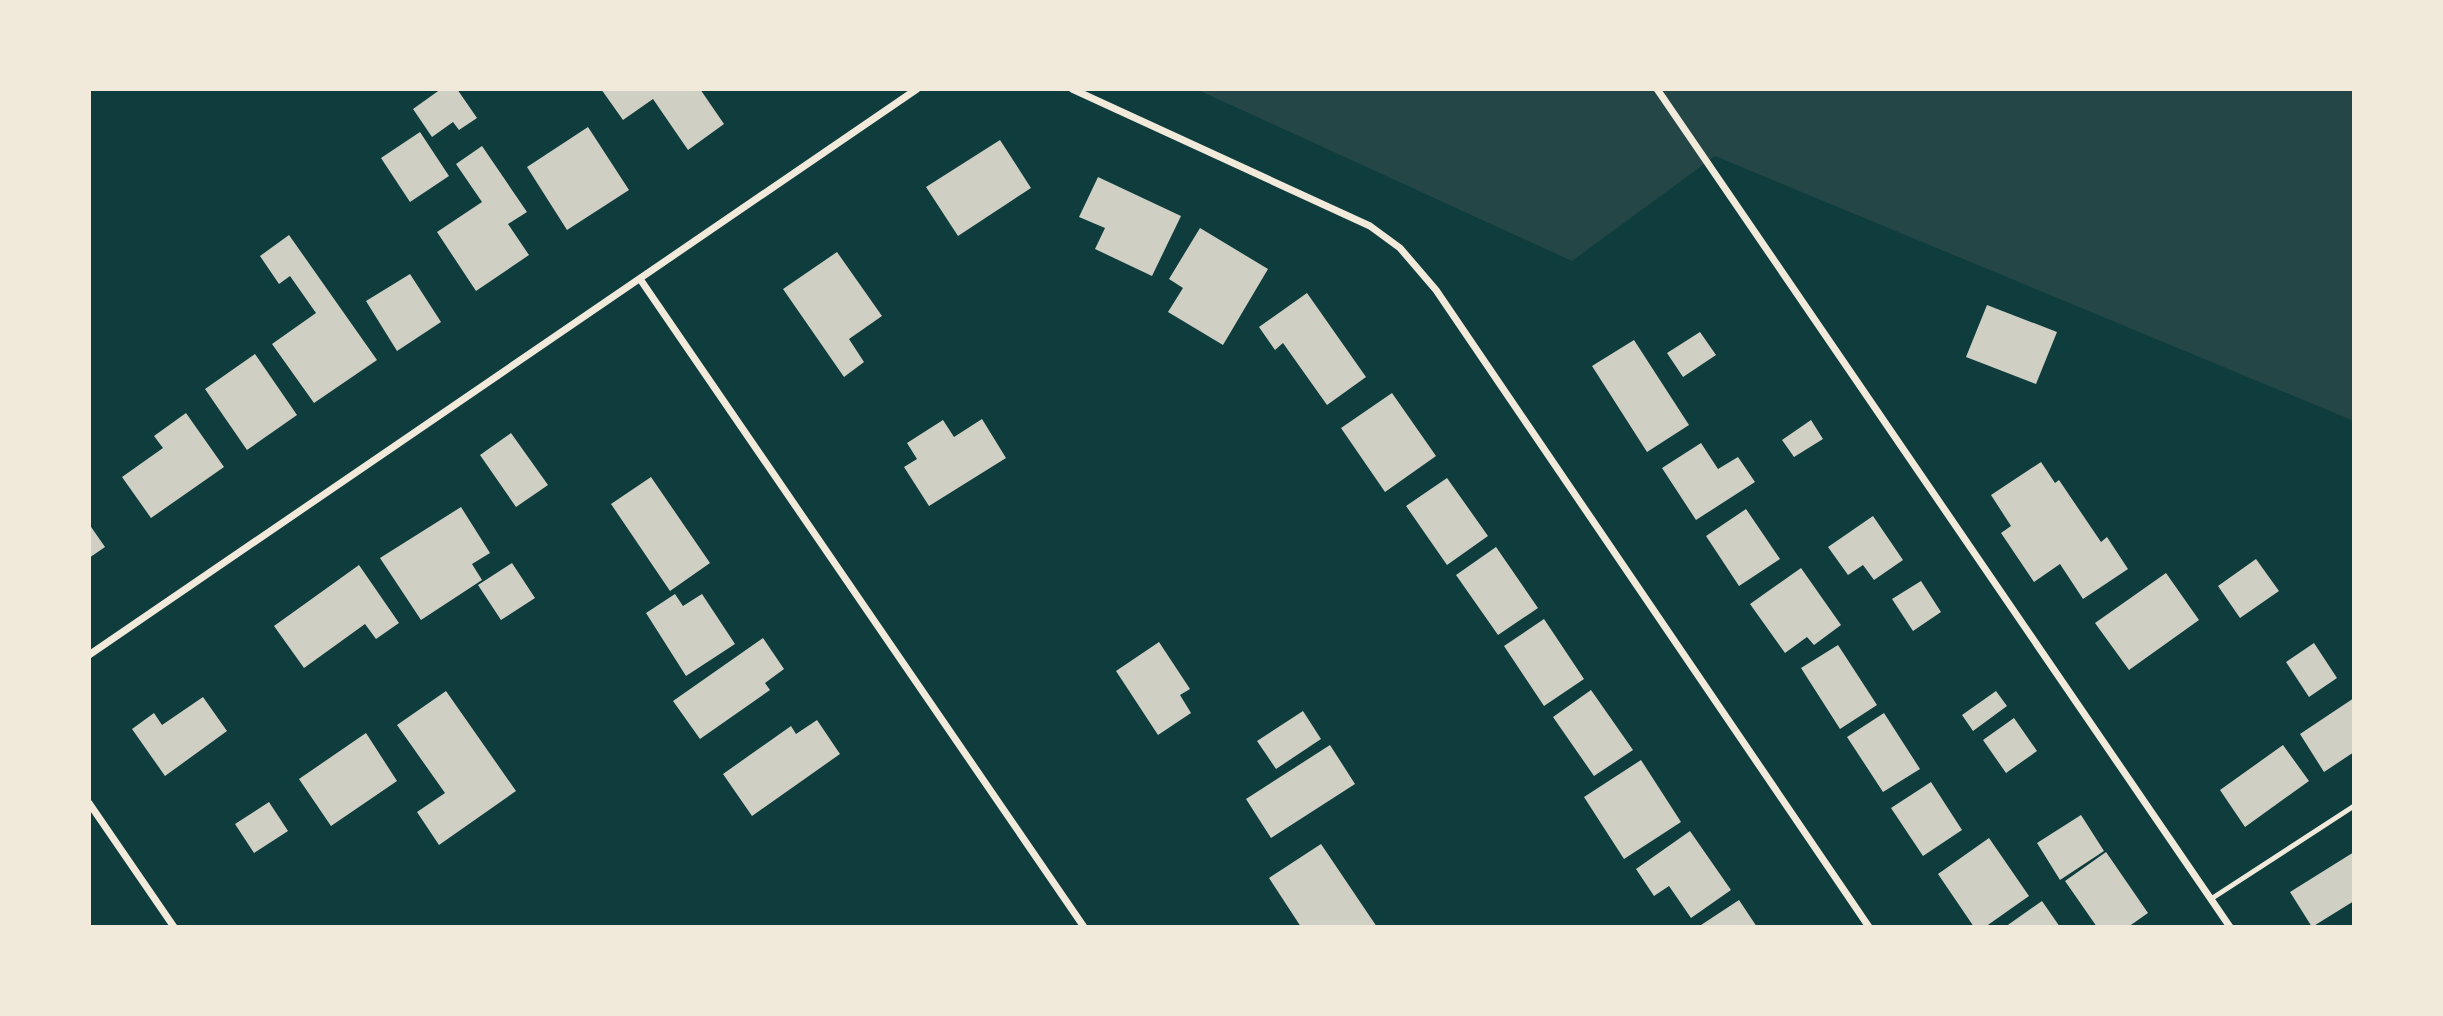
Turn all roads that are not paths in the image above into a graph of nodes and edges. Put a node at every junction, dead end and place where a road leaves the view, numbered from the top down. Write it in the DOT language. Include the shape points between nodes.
graph roads {
  1 [pos="917,89"];
  2 [pos="1072,89"];
  3 [pos="1657,89"];
  4 [pos="640,279"];
  5 [pos="89,655"];
  6 [pos="89,803"];
  7 [pos="2354,806"];
  8 [pos="2211,899"];
  9 [pos="174,927"];
  10 [pos="1084,927"];
  11 [pos="1869,927"];
  12 [pos="2230,927"];
  1 -- 4 [label="street"];
  2 -- 11 [label="street" via="1370,226 1399,248 1436,290"];
  3 -- 8 [label="street"];
  4 -- 5 [label="street"];
  4 -- 10 [label="street"];
  6 -- 9 [label="street"];
  7 -- 8 [label="lane"];
  8 -- 12 [label="street"];
}
